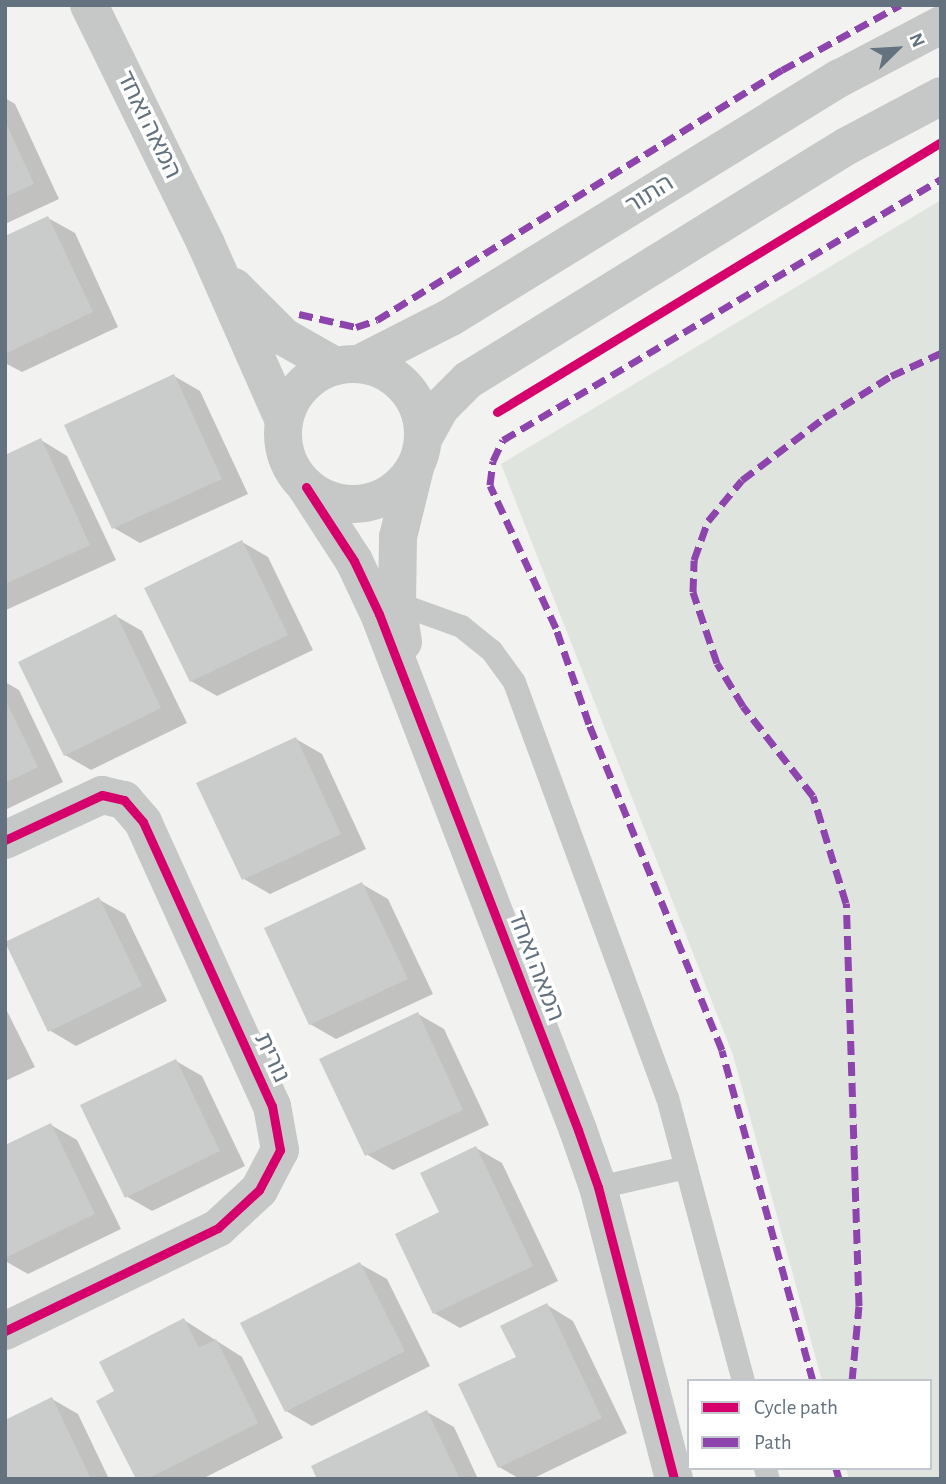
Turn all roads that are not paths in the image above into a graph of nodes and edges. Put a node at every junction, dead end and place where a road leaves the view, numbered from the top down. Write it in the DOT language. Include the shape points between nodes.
graph roads {
  1 [pos="89,5"];
  2 [pos="941,25"];
  3 [pos="941,96"];
  4 [pos="206,244"];
  5 [pos="347,365"];
  6 [pos="284,421"];
  7 [pos="419,454"];
  8 [pos="306,487"];
  9 [pos="397,603"];
  10 [pos="428,742"];
  11 [pos="5,841"];
  12 [pos="686,1167"];
  13 [pos="598,1187"];
  14 [pos="5,1331"];
  15 [pos="742,1379"];
  16 [pos="674,1479"];
  1 -- 4 [label="street, המאה ואחד"];
  2 -- 5 [label="street, התור" via="840,78 451,317"];
  3 -- 7 [label="street" via="847,146 468,380 441,407"];
  4 -- 5 [label="street, המאה ואחד" via="244,301 284,337"];
  4 -- 6 [label="street, המאה ואחד"];
  5 -- 6 [label="street" via="302,386"];
  5 -- 7 [label="street" via="380,369 406,389 421,418"];
  6 -- 8 [label="street" via="284,445 291,468"];
  7 -- 8 [label="street" via="385,498 365,504 324,499"];
  7 -- 9 [label="street, המאה ואחד" via="398,537"];
  8 -- 10 [label="street, המאה ואחד" via="354,561"];
  9 -- 10 [label="street, המאה ואחד" via="410,678"];
  9 -- 12 [label="lane" via="461,626 491,650 514,682 667,1097"];
  10 -- 13 [label="street, המאה ואחד"];
  11 -- 14 [label="street, נורית" via="102,794 124,800 143,822 272,1106 280,1150 259,1190 218,1228"];
  12 -- 13 [label="lane"];
  12 -- 15 [label="lane"];
  13 -- 16 [label="street, המאה ואחד"];
}
